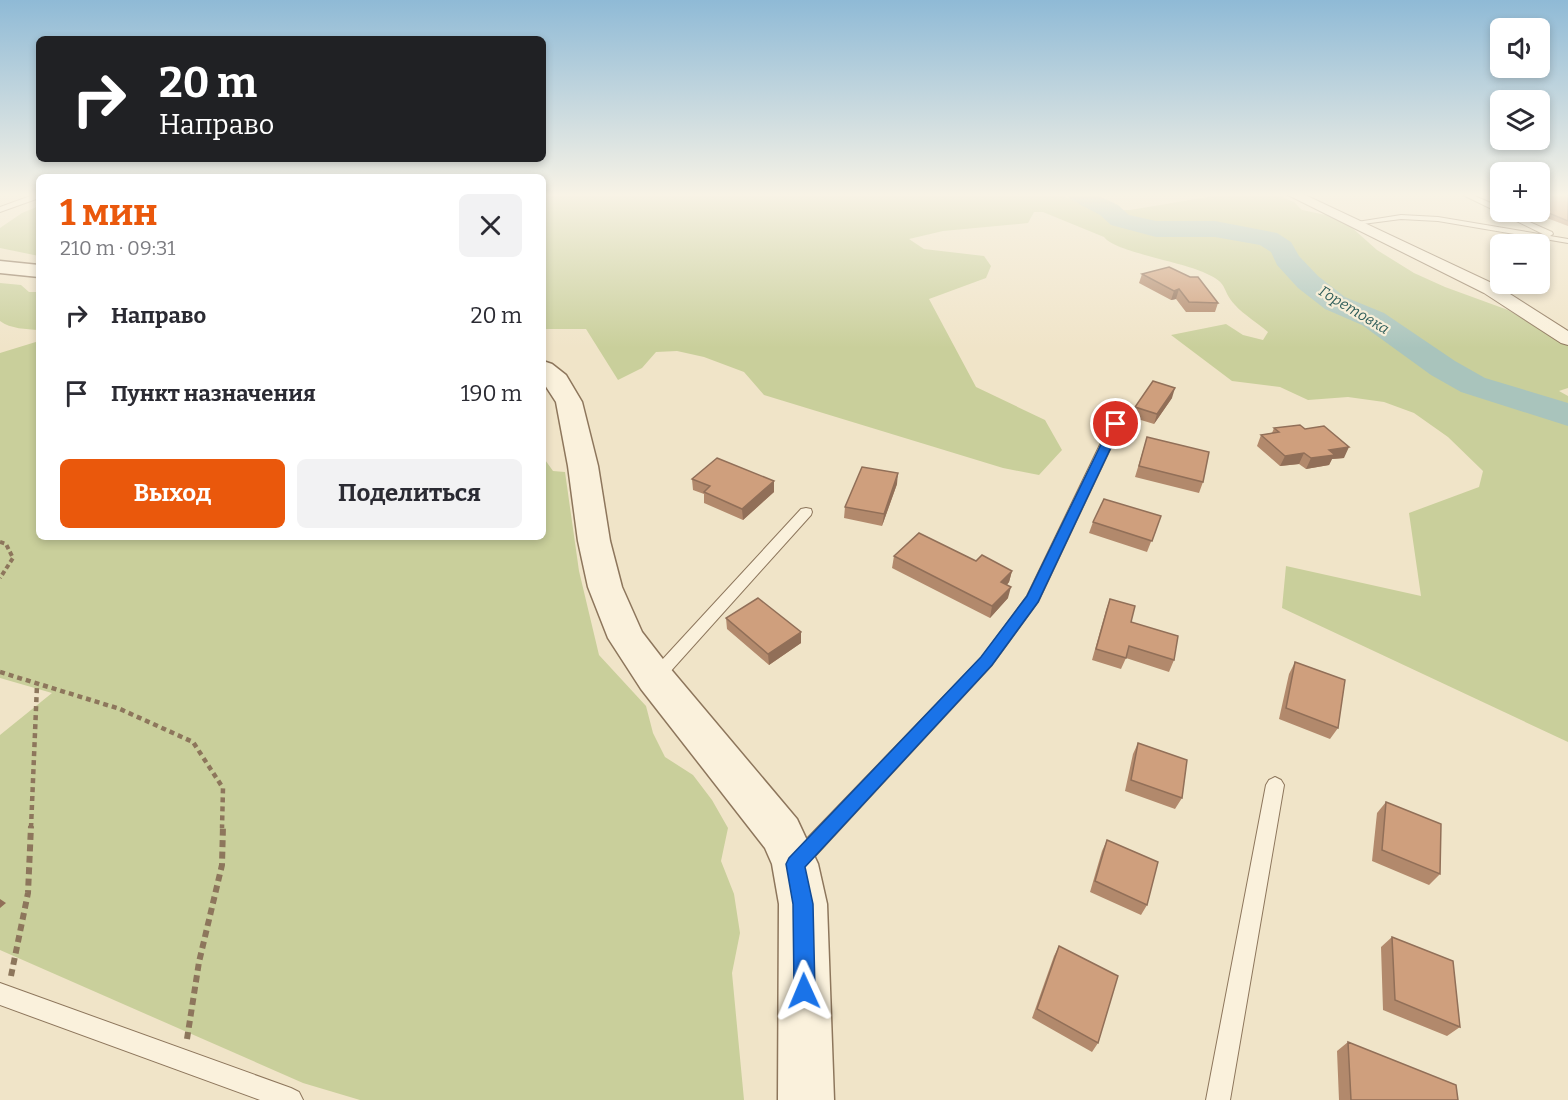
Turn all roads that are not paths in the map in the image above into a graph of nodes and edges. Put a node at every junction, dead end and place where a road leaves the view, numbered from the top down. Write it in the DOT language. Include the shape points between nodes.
graph roads {
  1 [pos="1401,245"];
  2 [pos="0,267"];
  3 [pos="36,271"];
  4 [pos="1568,339"];
  5 [pos="546,371"];
  6 [pos="1116,424"];
  7 [pos="806,512"];
  8 [pos="655,678"];
  9 [pos="1275,785"];
  10 [pos="795,864"];
  11 [pos="4,995"];
  12 [pos="291,1100"];
  13 [pos="806,1100"];
  14 [pos="1218,1100"];
  1 -- 4 [label="street" via="1490,289"];
  2 -- 3 [label="street"];
  5 -- 8 [label="street" via="557,380 569,402 605,587 626,638"];
  6 -- 10 [label="lane" via="1033,598 987,661"];
  7 -- 8 [label="lane"];
  8 -- 10 [label="street" via="781,834"];
  9 -- 14 [label="lane"];
  10 -- 13 [label="street" via="803,904"];
  11 -- 12 [label="lane"];
}
